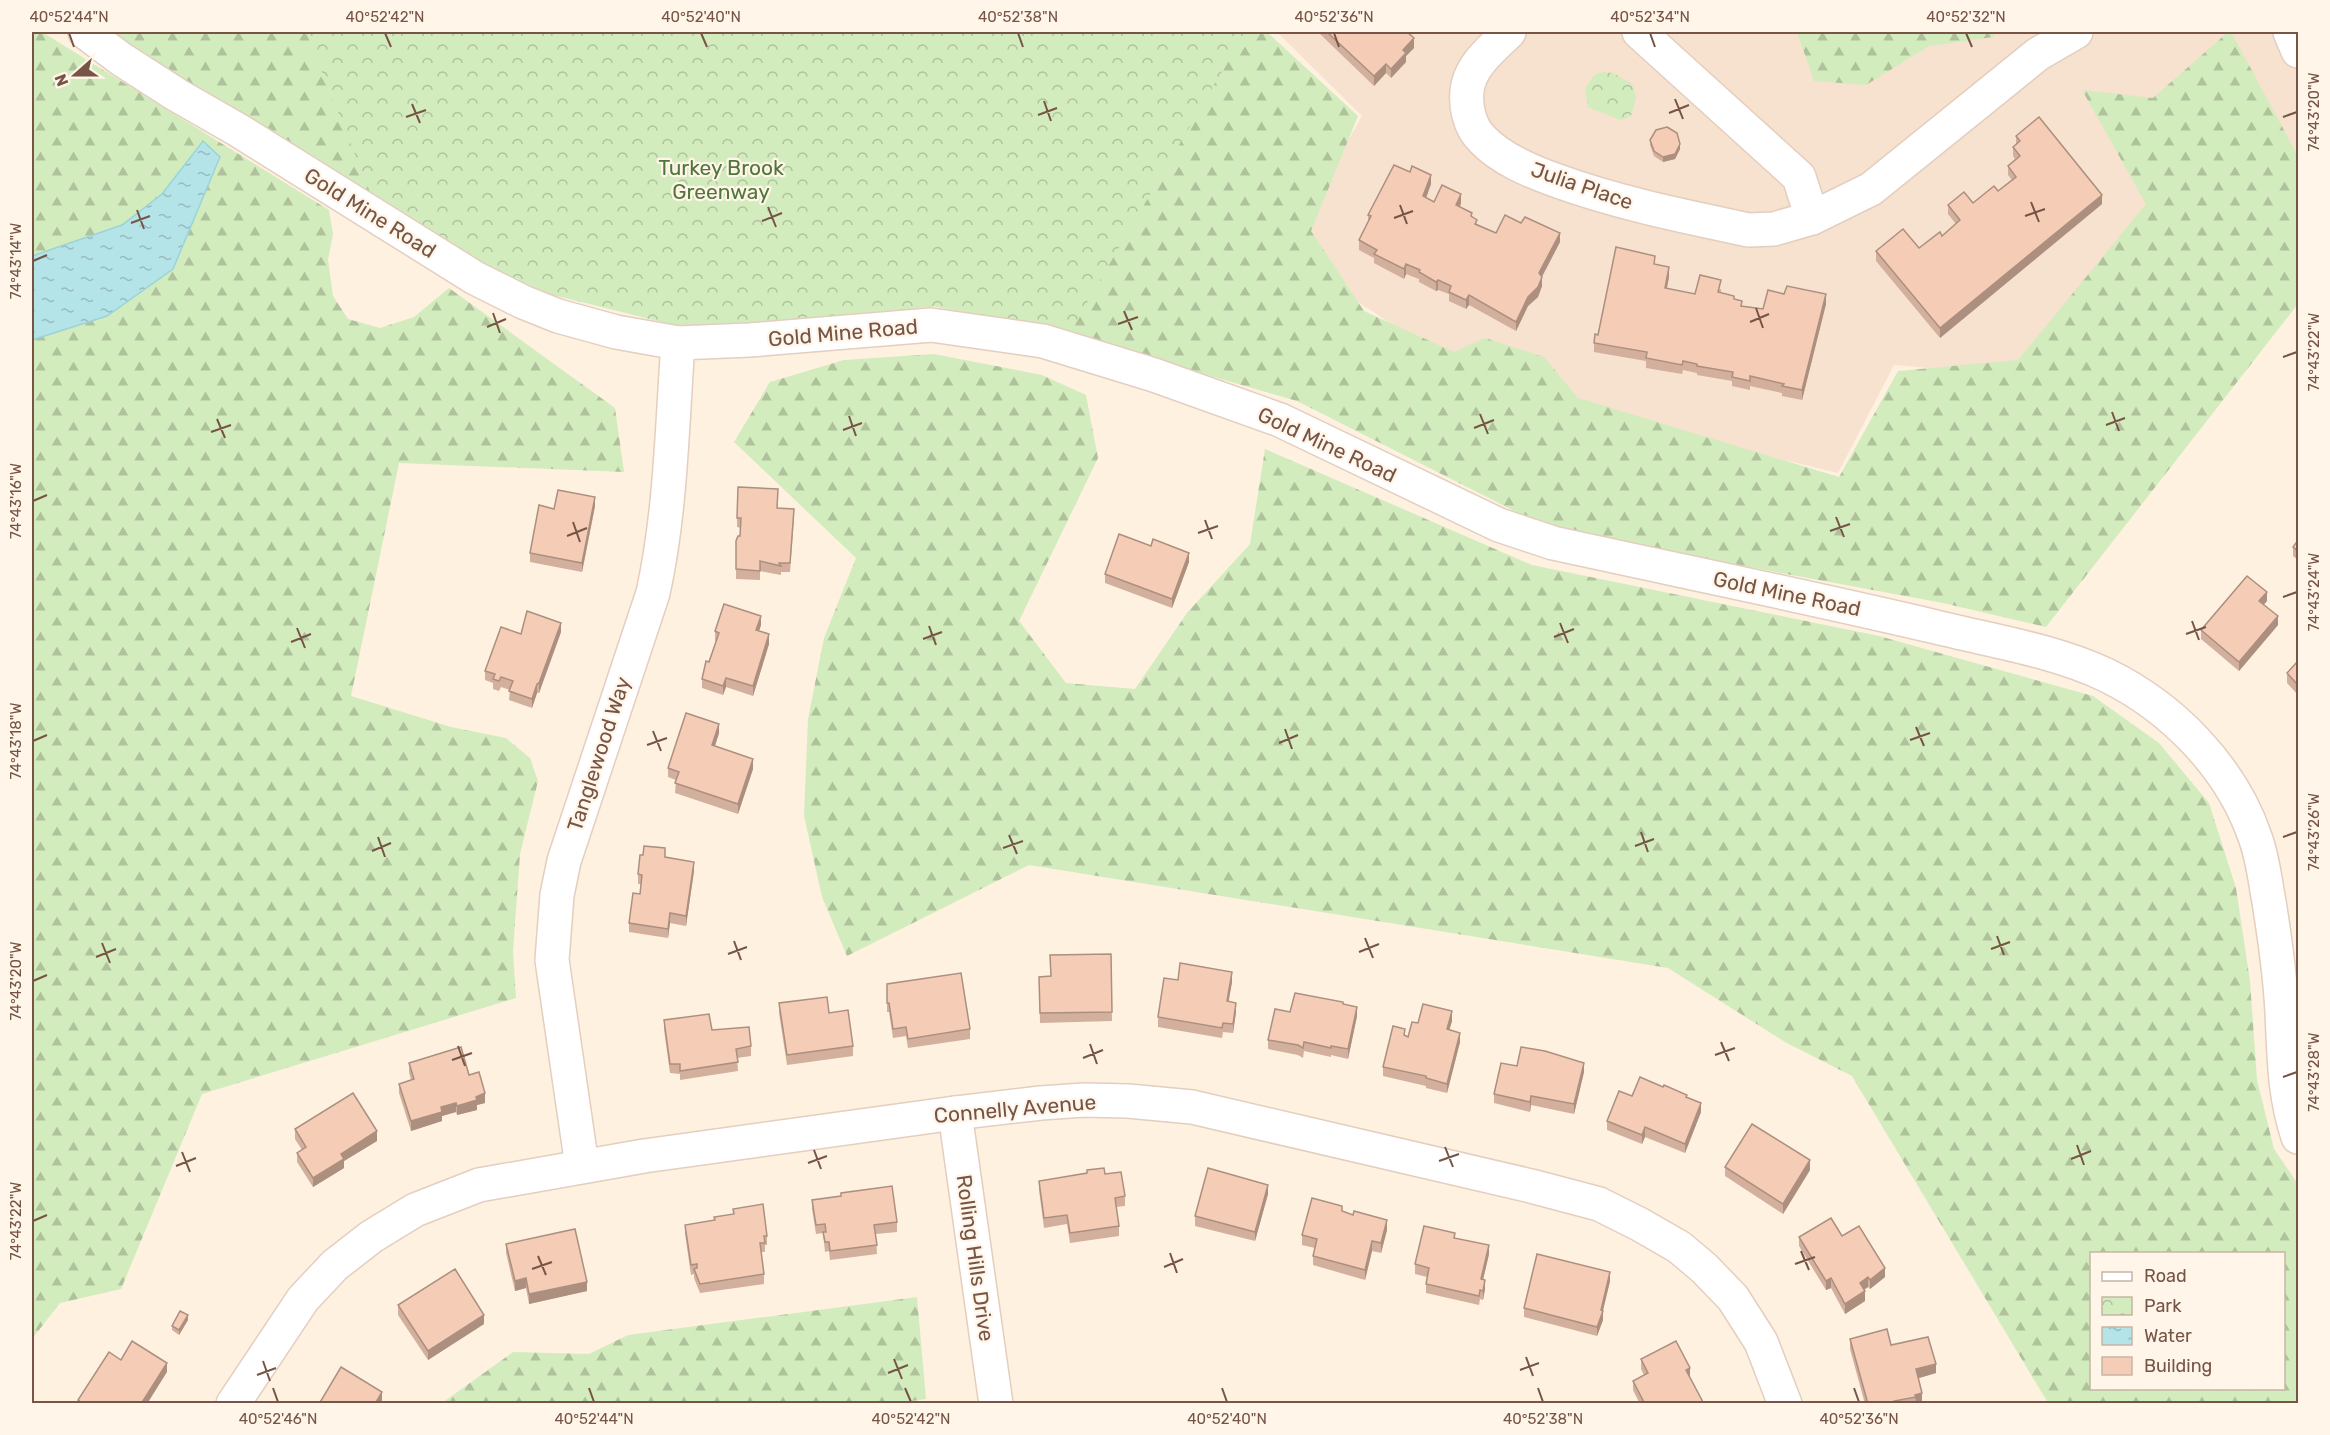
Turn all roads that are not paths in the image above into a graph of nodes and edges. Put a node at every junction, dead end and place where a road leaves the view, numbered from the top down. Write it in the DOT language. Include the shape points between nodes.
graph roads {
  1 [pos="85,32"];
  2 [pos="1509,32"];
  3 [pos="1639,32"];
  4 [pos="2076,32"];
  5 [pos="2290,32"];
  6 [pos="2298,51"];
  7 [pos="1812,218"];
  8 [pos="678,343"];
  9 [pos="955,1113"];
  10 [pos="2298,1137"];
  11 [pos="582,1166"];
  12 [pos="233,1404"];
  13 [pos="996,1404"];
  14 [pos="1785,1404"];
  1 -- 8 [label="street, Gold Mine Road" via="121,59 475,278 558,316 616,333"];
  2 -- 7 [label="street, Julia Place" via="1480,62 1468,84 1467,98 1469,117 1478,135 1502,155 1590,193 1749,230 1774,229"];
  3 -- 7 [label="street" via="1799,177"];
  4 -- 7 [label="street, Julia Place" via="2038,54 1871,189"];
  5 -- 6 [label="street"];
  8 -- 10 [label="street, Gold Mine Road" via="931,325 1043,341 1280,420 1499,525 1553,543 1908,620 2032,650 2107,675 2140,694 2186,731 2230,785 2245,812 2258,849 2276,945 2284,1068"];
  8 -- 11 [label="street, Tanglewood Way" via="660,561 653,593 564,861 553,925 552,960"];
  9 -- 11 [label="street, Connelly Avenue"];
  9 -- 13 [label="street, Rolling Hills Drive"];
  9 -- 14 [label="street, Connelly Avenue" via="1084,1100 1192,1107 1599,1204 1678,1247 1733,1298 1761,1342"];
  11 -- 12 [label="street, Connelly Avenue" via="478,1185 415,1210 371,1237 335,1265 303,1299"];
}
